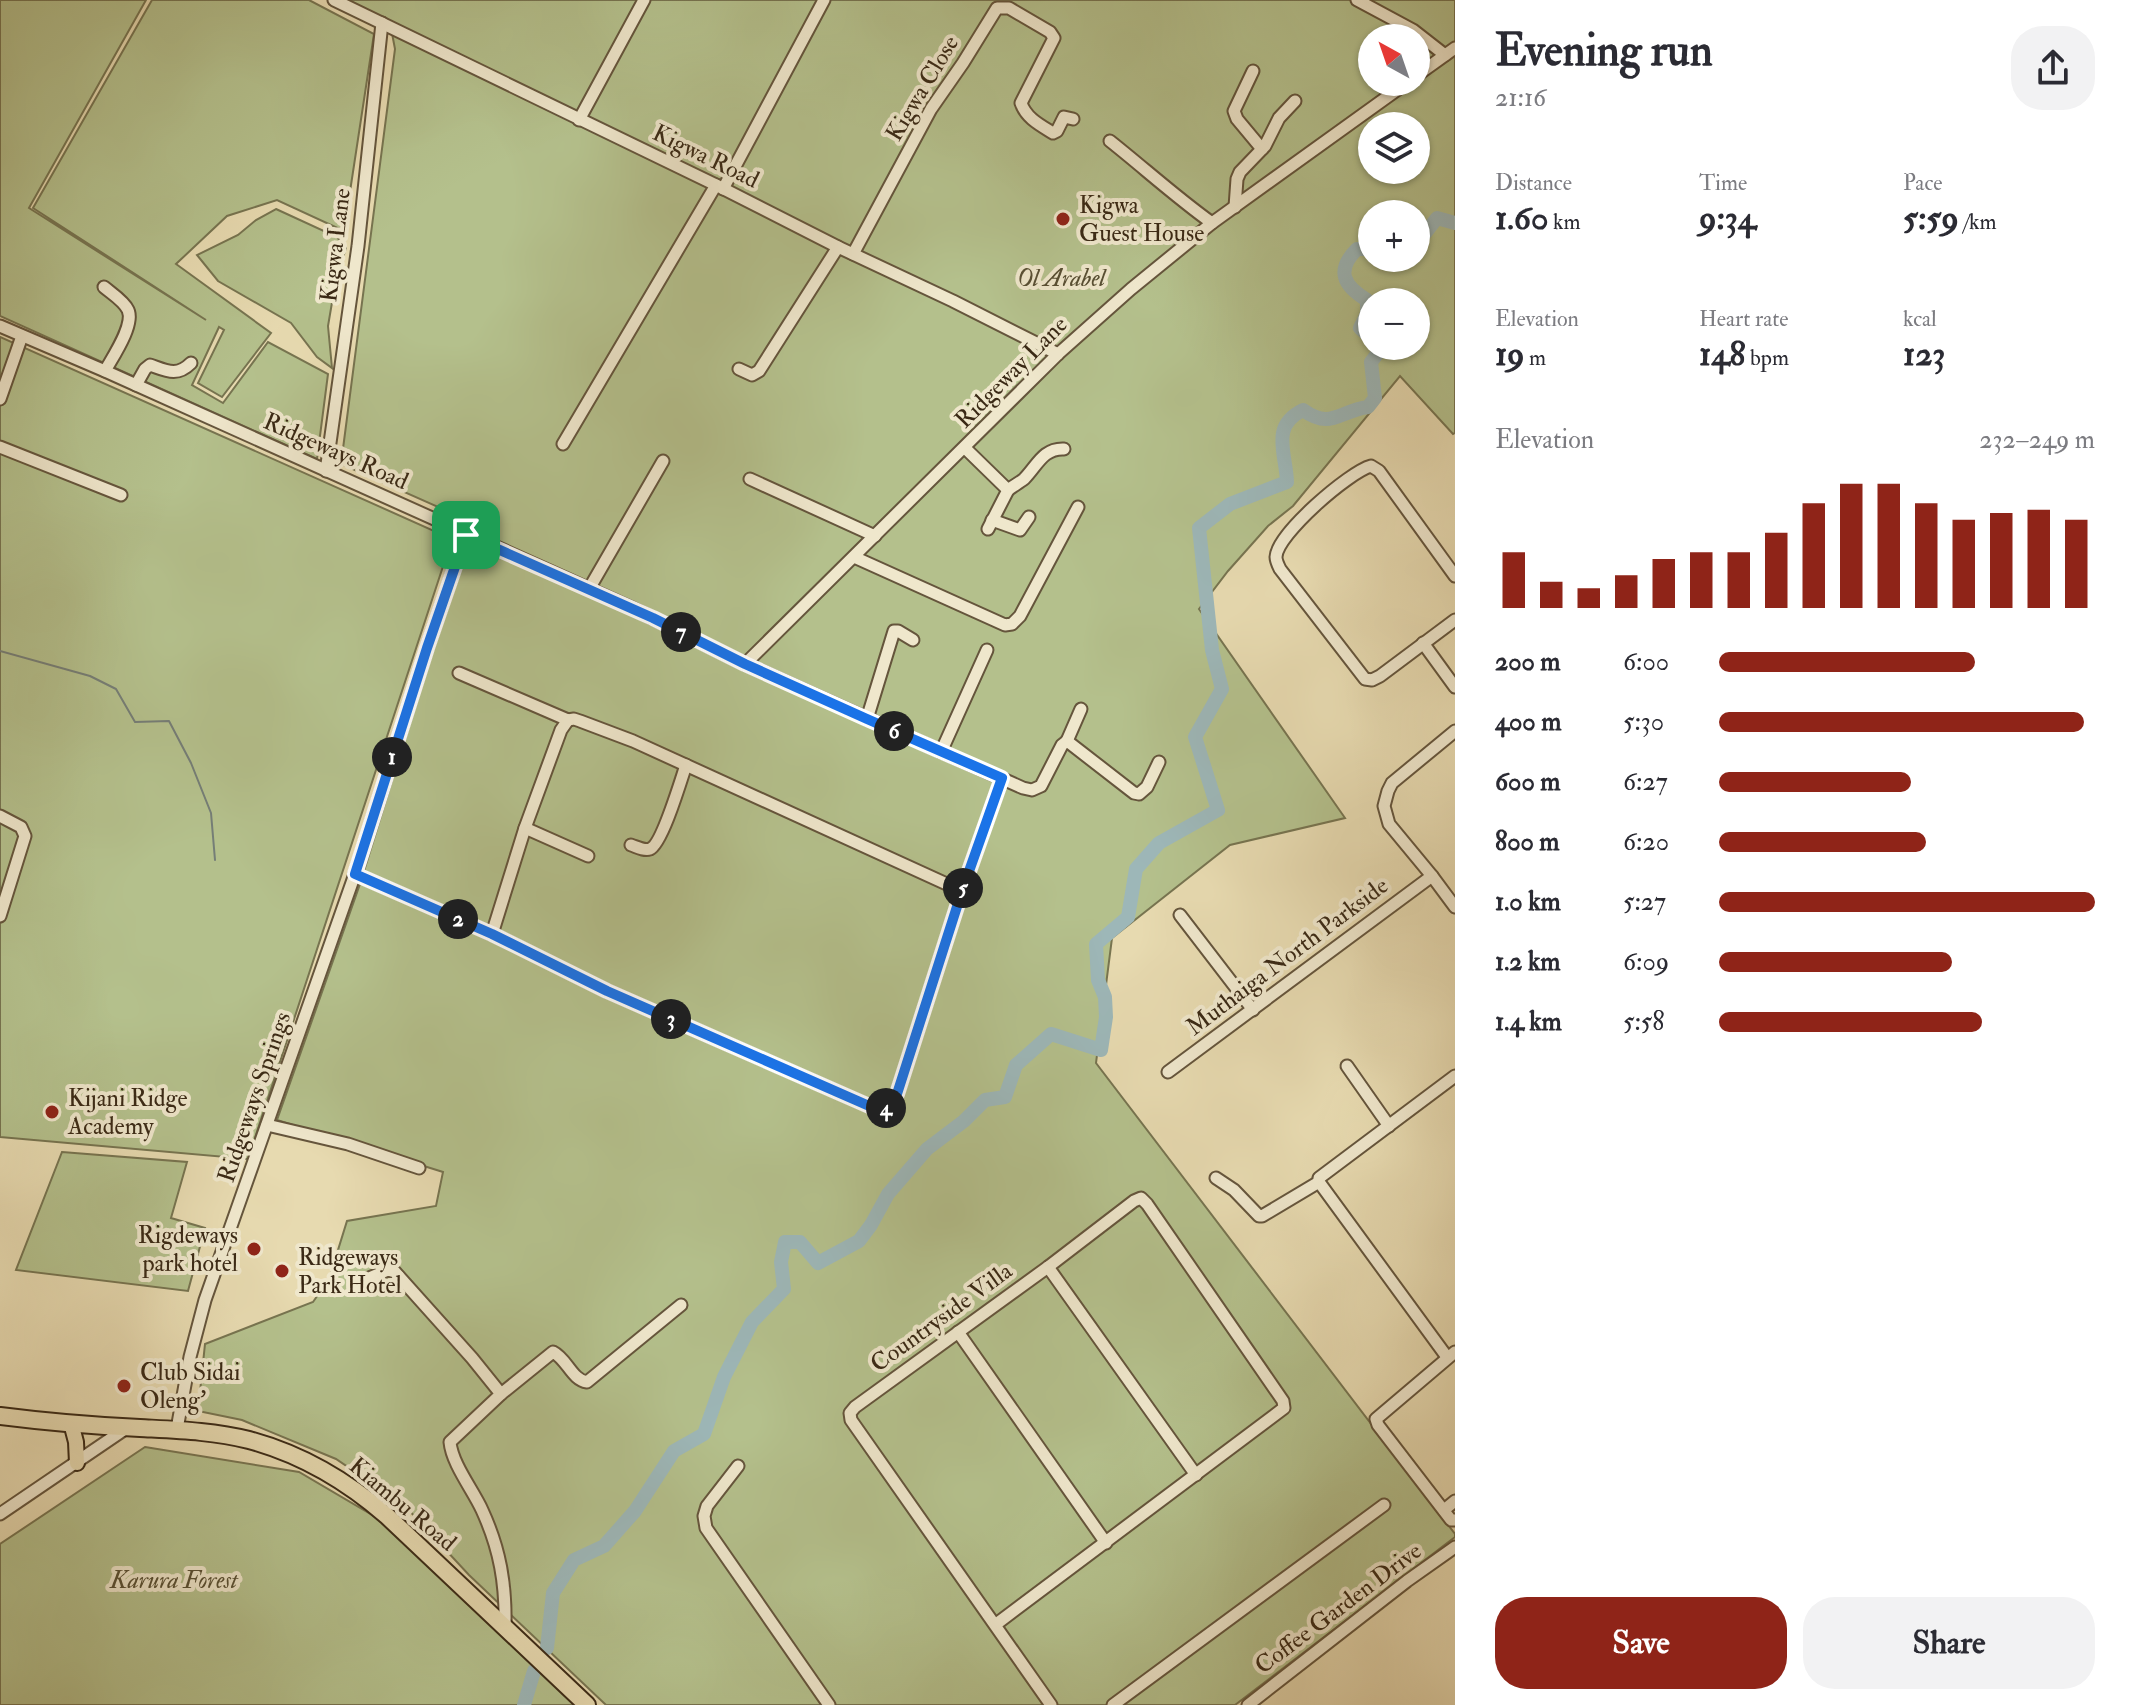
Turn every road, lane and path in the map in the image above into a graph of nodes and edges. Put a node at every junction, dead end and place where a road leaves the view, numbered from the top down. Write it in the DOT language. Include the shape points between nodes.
graph roads {
  1 [pos="334,0"];
  2 [pos="644,0"];
  3 [pos="824,0"];
  4 [pos="1357,0"];
  5 [pos="382,23"];
  6 [pos="1450,52"];
  7 [pos="1430,66"];
  8 [pos="1253,71"];
  9 [pos="1389,96"];
  10 [pos="1295,101"];
  11 [pos="1073,119"];
  12 [pos="579,120"];
  13 [pos="1110,141"];
  14 [pos="1262,149"];
  15 [pos="720,187"];
  16 [pos="1235,207"];
  17 [pos="1212,223"];
  18 [pos="838,247"];
  19 [pos="853,254"];
  20 [pos="104,287"];
  21 [pos="0,326"];
  22 [pos="22,336"];
  23 [pos="1058,354"];
  24 [pos="191,363"];
  25 [pos="739,369"];
  26 [pos="105,371"];
  27 [pos="136,385"];
  28 [pos="0,399"];
  29 [pos="563,444"];
  30 [pos="0,447"];
  31 [pos="965,448"];
  32 [pos="1064,449"];
  33 [pos="663,461"];
  34 [pos="326,471"];
  35 [pos="750,479"];
  36 [pos="1008,490"];
  37 [pos="121,495"];
  38 [pos="1078,507"];
  39 [pos="1029,517"];
  40 [pos="466,535"];
  41 [pos="875,536"];
  42 [pos="854,557"];
  43 [pos="1455,576"];
  44 [pos="589,589"];
  45 [pos="1455,620"];
  46 [pos="913,640"];
  47 [pos="1423,643"];
  48 [pos="987,650"];
  49 [pos="745,664"];
  50 [pos="459,673"];
  51 [pos="1455,687"];
  52 [pos="1081,709"];
  53 [pos="867,719"];
  54 [pos="568,720"];
  55 [pos="1455,731"];
  56 [pos="1067,741"];
  57 [pos="941,752"];
  58 [pos="1159,762"];
  59 [pos="686,765"];
  60 [pos="1002,778"];
  61 [pos="0,816"];
  62 [pos="525,828"];
  63 [pos="631,845"];
  64 [pos="588,856"];
  65 [pos="355,874"];
  66 [pos="1432,876"];
  67 [pos="962,891"];
  68 [pos="1455,907"];
  69 [pos="1,912"];
  70 [pos="1180,915"];
  71 [pos="492,934"];
  72 [pos="1253,1010"];
  73 [pos="1347,1066"];
  74 [pos="1168,1072"];
  75 [pos="1455,1076"];
  76 [pos="267,1125"];
  77 [pos="1389,1126"];
  78 [pos="419,1168"];
  79 [pos="1216,1178"];
  80 [pos="1319,1180"];
  81 [pos="1048,1267"];
  82 [pos="362,1281"];
  83 [pos="681,1305"];
  84 [pos="958,1332"];
  85 [pos="1451,1354"];
  86 [pos="501,1394"];
  87 [pos="0,1416"];
  88 [pos="71,1423"];
  89 [pos="129,1427"];
  90 [pos="177,1429"];
  91 [pos="77,1463"];
  92 [pos="738,1466"];
  93 [pos="1196,1475"];
  94 [pos="1455,1501"];
  95 [pos="1384,1505"];
  96 [pos="1444,1510"];
  97 [pos="0,1514"];
  98 [pos="1455,1520"];
  99 [pos="1106,1543"];
  100 [pos="1455,1547"];
  101 [pos="995,1625"];
  102 [pos="505,1627"];
  103 [pos="587,1705"];
  104 [pos="829,1705"];
  105 [pos="1051,1705"];
  106 [pos="1113,1705"];
  107 [pos="1248,1705"];
  1 -- 5 [label="street, Kigwa Road"];
  2 -- 12 [label="street"];
  3 -- 15 [label="street"];
  4 -- 6 [label="street"];
  5 -- 12 [label="street, Kigwa Road"];
  5 -- 34 [label="street, Kigwa Lane"];
  6 -- 7 [label="street"];
  8 -- 14 [label="street" via="1234,111"];
  9 -- 16 [label="street, Ridgeway Lane"];
  10 -- 14 [label="street"];
  11 -- 19 [label="street, Kigwa Close" via="1064,117 1053,133 1023,108 1054,38 1009,8 997,8 931,109"];
  12 -- 15 [label="street, Kigwa Road"];
  13 -- 17 [label="street"];
  14 -- 16 [label="street" via="1238,175"];
  15 -- 18 [label="street, Kigwa Road"];
  15 -- 29 [label="street"];
  16 -- 17 [label="street, Ridgeway Lane"];
  17 -- 23 [label="street, Ridgeway Lane"];
  18 -- 19 [label="street, Kigwa Road"];
  18 -- 25 [label="street" via="759,371 752,375"];
  19 -- 23 [label="street, Kigwa Road"];
  20 -- 26 [label="street" via="129,316"];
  21 -- 22 [label="street, Ridgeways Road"];
  22 -- 26 [label="street, Ridgeways Road"];
  22 -- 28 [label="street"];
  23 -- 31 [label="street, Ridgeway Lane"];
  24 -- 27 [label="street" via="172,373 150,365"];
  26 -- 27 [label="street, Ridgeways Road"];
  27 -- 34 [label="street, Ridgeways Road"];
  30 -- 37 [label="street"];
  31 -- 36 [label="street"];
  31 -- 41 [label="street, Ridgeway Lane"];
  32 -- 36 [label="street" via="1048,453"];
  33 -- 44 [label="street"];
  34 -- 40 [label="street, Ridgeways Road"];
  35 -- 41 [label="street"];
  36 -- 39 [label="street" via="990,524 1020,530"];
  38 -- 42 [label="street" via="1012,624"];
  40 -- 44 [label="street, Ridgeways Road"];
  40 -- 65 [label="street, Ridgeways Springs"];
  41 -- 42 [label="street, Ridgeway Lane"];
  42 -- 49 [label="street, Ridgeway Lane"];
  43 -- 47 [label="street" via="1371,466 1334,488 1278,548 1280,569 1365,679 1380,676"];
  44 -- 49 [label="street, Ridgeways Road"];
  45 -- 47 [label="street"];
  46 -- 53 [label="street" via="894,631"];
  47 -- 51 [label="street"];
  48 -- 57 [label="street"];
  49 -- 53 [label="street, Ridgeways Road"];
  50 -- 54 [label="street"];
  52 -- 56 [label="street"];
  53 -- 57 [label="street, Ridgeways Road"];
  54 -- 59 [label="street"];
  54 -- 62 [label="street"];
  55 -- 66 [label="street" via="1392,783 1385,799 1389,824"];
  56 -- 58 [label="street" via="1134,793 1147,787"];
  56 -- 60 [label="street, Ridgeways Road" via="1041,786 1032,790"];
  57 -- 60 [label="street, Ridgeways Road"];
  59 -- 63 [label="street" via="655,845"];
  59 -- 67 [label="street"];
  60 -- 67 [label="street"];
  61 -- 69 [label="street" via="21,827 25,836"];
  62 -- 64 [label="street"];
  62 -- 71 [label="street"];
  65 -- 71 [label="street"];
  65 -- 76 [label="street, Ridgeways Springs"];
  66 -- 68 [label="street"];
  66 -- 72 [label="street, Muthaiga North Parkside"];
  67 -- 71 [label="street" via="897,1094 880,1110 607,991"];
  70 -- 72 [label="street"];
  72 -- 74 [label="street, Muthaiga North Parkside"];
  73 -- 77 [label="street"];
  75 -- 77 [label="street"];
  76 -- 78 [label="street"];
  76 -- 90 [label="street, Ridgeways Springs" via="202,1310"];
  77 -- 80 [label="street"];
  79 -- 80 [label="street" via="1259,1216"];
  80 -- 85 [label="street"];
  81 -- 84 [label="street, Countryside Villa"];
  81 -- 93 [label="street"];
  81 -- 93 [label="street, Countryside Villa" via="1134,1201 1141,1198 1147,1204 1284,1406"];
  82 -- 86 [label="street" via="395,1272"];
  83 -- 86 [label="street" via="587,1382 553,1352"];
  84 -- 99 [label="street"];
  84 -- 101 [label="street, Countryside Villa" via="855,1407 851,1417"];
  85 -- 96 [label="street" via="1376,1419"];
  86 -- 102 [label="street" via="450,1442 496,1549 503,1574"];
  87 -- 88 [label="highway, Kiambu Road"];
  88 -- 89 [label="highway, Kiambu Road"];
  88 -- 91 [label="main road"];
  89 -- 90 [label="highway, Kiambu Road"];
  89 -- 91 [label="street"];
  90 -- 102 [label="highway, Kiambu Road" via="251,1441 325,1471 387,1516"];
  91 -- 97 [label="street"];
  92 -- 104 [label="street" via="707,1506 706,1528"];
  93 -- 99 [label="street"];
  94 -- 96 [label="street"];
  95 -- 106 [label="street"];
  96 -- 98 [label="street"];
  99 -- 101 [label="street"];
  100 -- 107 [label="street, Coffee Garden Drive"];
  101 -- 105 [label="street, Countryside Villa"];
  102 -- 103 [label="highway, Kiambu Road"];
}
